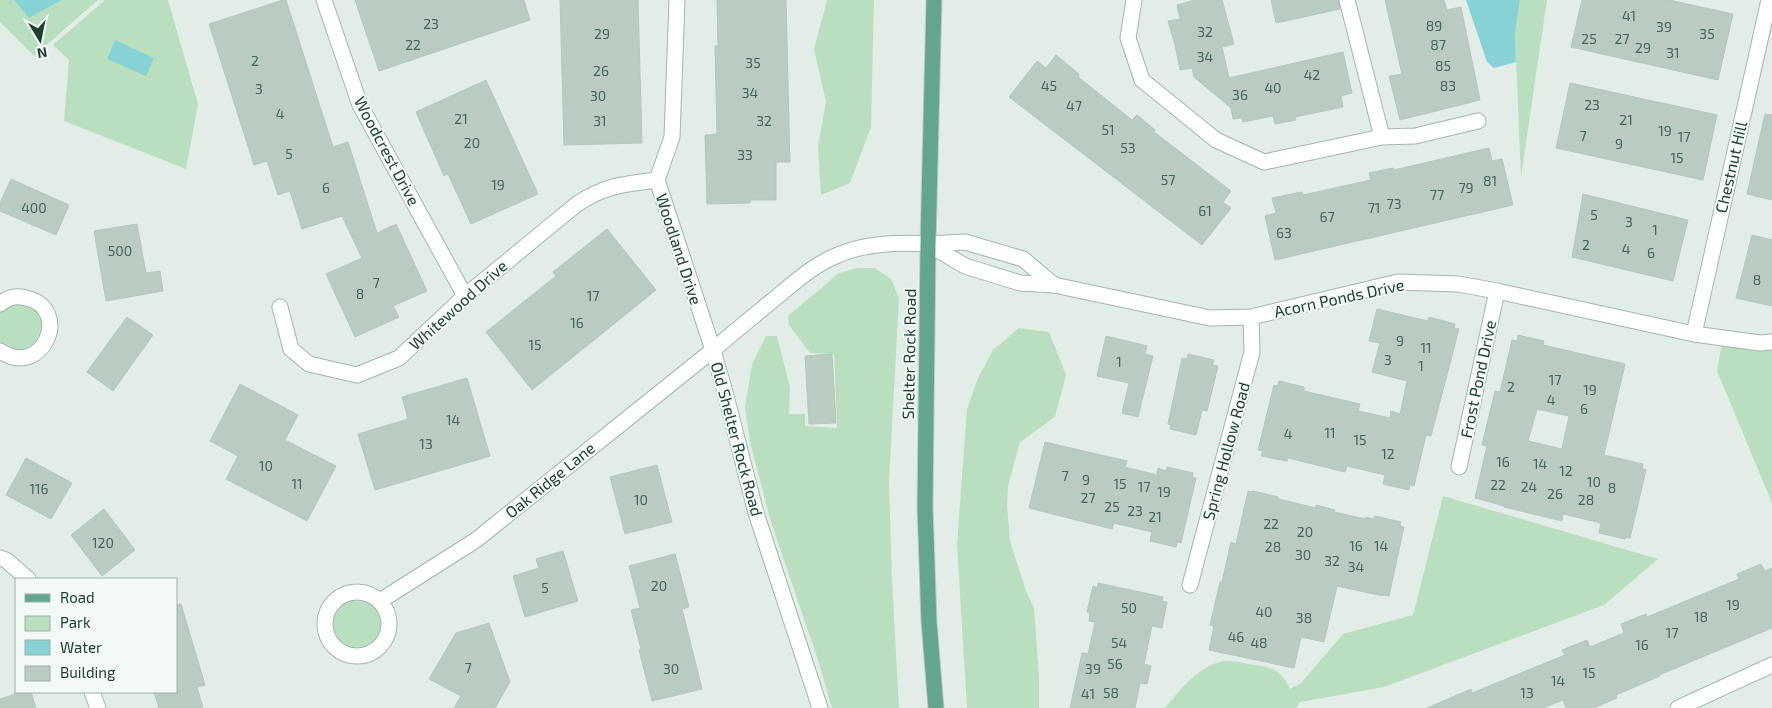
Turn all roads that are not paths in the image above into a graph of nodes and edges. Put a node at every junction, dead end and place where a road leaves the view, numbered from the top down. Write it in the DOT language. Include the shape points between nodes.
graph roads {
  1 [pos="324,0"];
  2 [pos="677,0"];
  3 [pos="934,0"];
  4 [pos="1134,0"];
  5 [pos="1347,0"];
  6 [pos="1769,0"];
  7 [pos="1478,121"];
  8 [pos="1382,137"];
  9 [pos="657,180"];
  10 [pos="928,244"];
  11 [pos="1054,285"];
  12 [pos="1497,291"];
  13 [pos="465,296"];
  14 [pos="0,304"];
  15 [pos="280,307"];
  16 [pos="1252,317"];
  17 [pos="1694,334"];
  18 [pos="1772,342"];
  19 [pos="713,350"];
  20 [pos="0,351"];
  21 [pos="1459,467"];
  22 [pos="0,558"];
  23 [pos="27,578"];
  24 [pos="1190,585"];
  25 [pos="380,601"];
  26 [pos="1772,665"];
  27 [pos="92,693"];
  28 [pos="98,708"];
  29 [pos="820,708"];
  30 [pos="936,708"];
  31 [pos="1678,708"];
  1 -- 13 [label="street, Woodcrest Drive" via="360,105"];
  2 -- 9 [label="street, Woodland Drive" via="672,137"];
  3 -- 10 [label="main road, Shelter Rock Road"];
  4 -- 8 [label="street" via="1128,38 1142,80 1216,140 1264,162"];
  5 -- 8 [label="street"];
  6 -- 17 [label="street, Chestnut Hill"];
  7 -- 8 [label="street" via="1415,136"];
  9 -- 13 [label="street, Whitewood Drive" via="616,186 592,194"];
  9 -- 19 [label="street, Woodland Drive"];
  10 -- 11 [label="street, Acorn Ponds Drive" via="965,266 1020,283"];
  10 -- 11 [label="street, Acorn Ponds Drive" via="966,242 1022,259"];
  10 -- 19 [label="street, Old Shelter Rock Road" via="876,245 838,254 799,279"];
  10 -- 30 [label="main road, Shelter Rock Road" via="925,507"];
  11 -- 16 [label="street, Acorn Ponds Drive" via="1210,318"];
  12 -- 16 [label="street, Acorn Ponds Drive" via="1458,284 1398,282"];
  12 -- 17 [label="street, Acorn Ponds Drive"];
  12 -- 21 [label="street, Frost Pond Drive"];
  13 -- 15 [label="street, Whitewood Drive" via="399,358 356,375 309,364 291,349"];
  14 -- 20 [label="street" via="13,297 32,299 45,311 50,328 38,352 20,358"];
  16 -- 24 [label="street, Spring Hollow Road" via="1252,352"];
  17 -- 18 [label="street, Acorn Ponds Drive"];
  19 -- 25 [label="street, Oak Ridge Lane" via="476,540"];
  19 -- 29 [label="street, Old Shelter Rock Road" via="756,514"];
  22 -- 23 [label="street"];
  25 -- 25 [label="street" via="362,592 343,595 335,601 329,609 325,628 335,647 344,654 366,655 384,642 390,621"];
  26 -- 31 [label="street"];
  27 -- 28 [label="street"];
}
